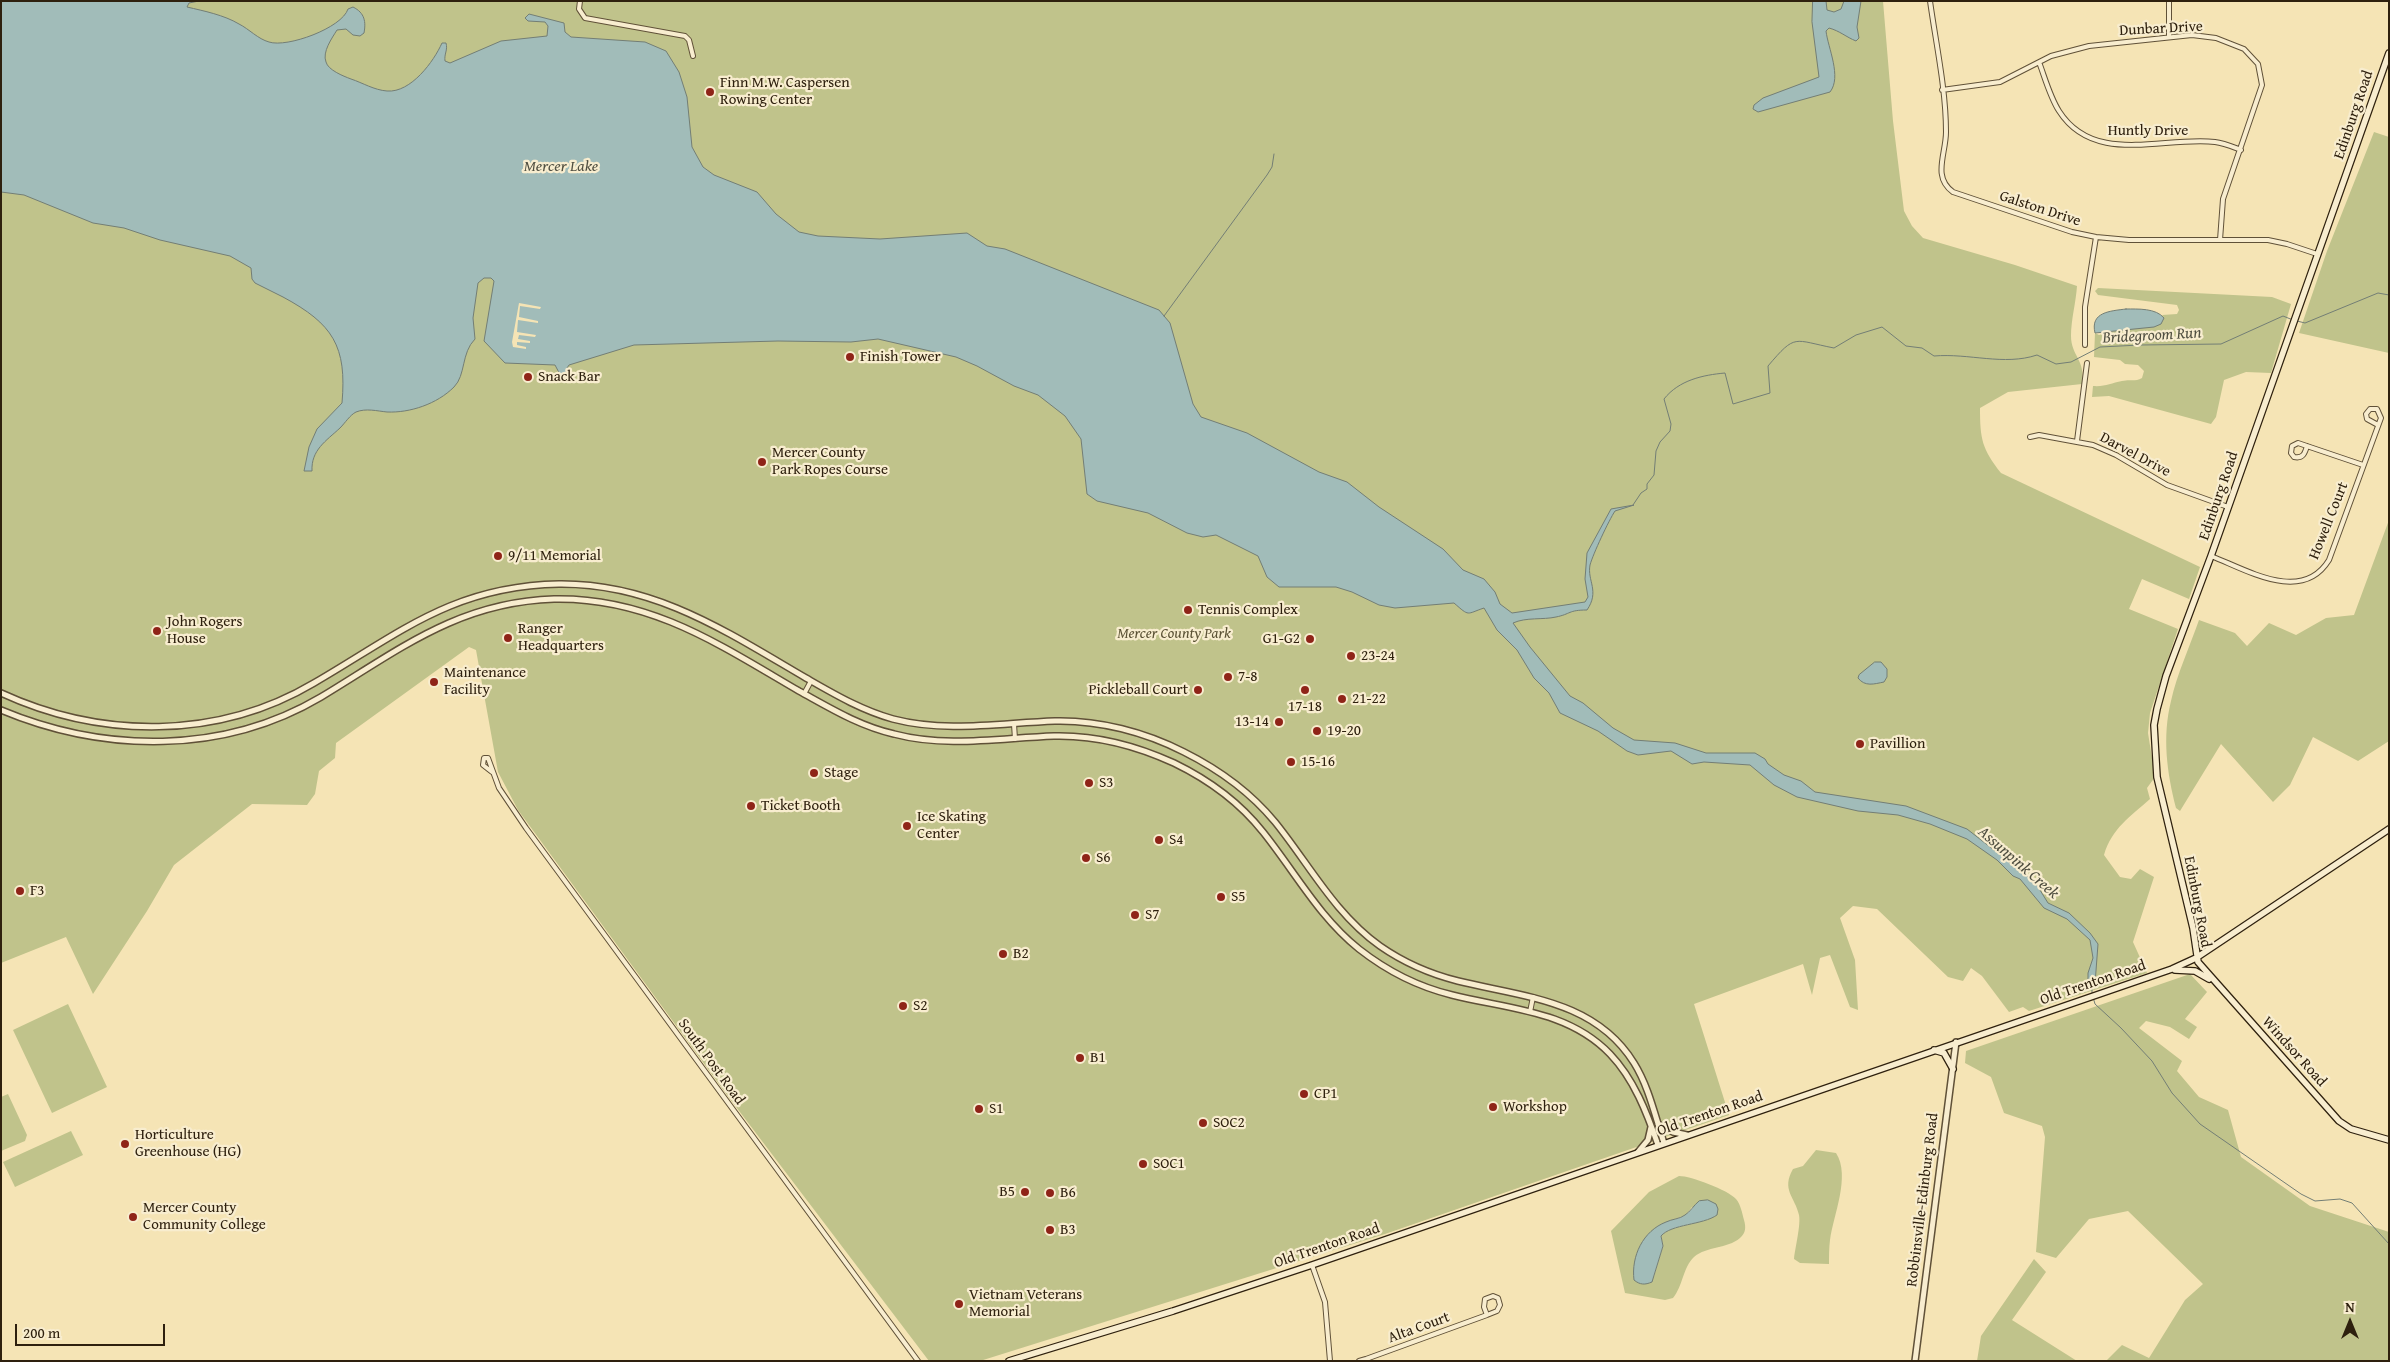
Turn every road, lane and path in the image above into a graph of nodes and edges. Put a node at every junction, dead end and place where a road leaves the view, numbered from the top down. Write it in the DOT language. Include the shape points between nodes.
graph roads {
  1 [pos="580,1"];
  2 [pos="1930,1"];
  3 [pos="2169,1"];
  4 [pos="2169,37"];
  5 [pos="2389,53"];
  6 [pos="693,56"];
  7 [pos="2039,62"];
  8 [pos="1942,90"];
  9 [pos="2241,150"];
  10 [pos="2096,238"];
  11 [pos="2220,240"];
  12 [pos="2318,254"];
  13 [pos="2085,345"];
  14 [pos="2087,363"];
  15 [pos="2378,425"];
  16 [pos="2030,436"];
  17 [pos="2077,441"];
  18 [pos="2307,446"];
  19 [pos="2364,465"];
  20 [pos="2228,507"];
  21 [pos="2211,556"];
  22 [pos="811,680"];
  23 [pos="1,693"];
  24 [pos="804,694"];
  25 [pos="1,710"];
  26 [pos="1014,724"];
  27 [pos="1016,739"];
  28 [pos="492,772"];
  29 [pos="2389,829"];
  30 [pos="2196,958"];
  31 [pos="2166,971"];
  32 [pos="2215,983"];
  33 [pos="1533,998"];
  34 [pos="1530,1012"];
  35 [pos="1956,1042"];
  36 [pos="1934,1050"];
  37 [pos="1953,1069"];
  38 [pos="1658,1124"];
  39 [pos="1651,1126"];
  40 [pos="1687,1136"];
  41 [pos="2389,1140"];
  42 [pos="1661,1144"];
  43 [pos="1638,1152"];
  44 [pos="1312,1265"];
  45 [pos="1487,1315"];
  46 [pos="918,1361"];
  47 [pos="1009,1361"];
  48 [pos="1330,1361"];
  49 [pos="1359,1361"];
  50 [pos="1915,1361"];
  1 -- 6 [label="street" via="580,12 585,18 685,36"];
  2 -- 8 [label="street, Galston Drive"];
  3 -- 4 [label="street"];
  4 -- 7 [label="street, Dunbar Drive" via="2083,47"];
  4 -- 9 [label="street, Dunbar Drive" via="2216,38 2244,49 2254,58 2262,84"];
  5 -- 12 [label="main road, Edinburg Road"];
  7 -- 8 [label="street, Dunbar Drive" via="2000,82"];
  7 -- 9 [label="street, Huntly Drive" via="2058,110 2076,130 2092,139 2120,145 2213,142"];
  8 -- 10 [label="street, Galston Drive" via="1946,134 1941,174 1948,189"];
  9 -- 11 [label="street, Dunbar Drive" via="2223,199"];
  10 -- 11 [label="street, Galston Drive"];
  10 -- 13 [label="street" via="2085,307"];
  11 -- 12 [label="street, Galston Drive" via="2278,242"];
  12 -- 20 [label="main road, Edinburg Road"];
  14 -- 17 [label="street"];
  15 -- 15 [label="street" via="2380,412 2370,409 2366,414 2367,420"];
  15 -- 19 [label="street, Howell Court"];
  16 -- 17 [label="street, Darvel Drive"];
  17 -- 20 [label="street, Darvel Drive" via="2105,449 2167,485"];
  18 -- 18 [label="street" via="2296,443 2290,452 2299,458"];
  18 -- 19 [label="street"];
  19 -- 21 [label="street, Howell Court" via="2329,560 2309,580 2281,582"];
  20 -- 21 [label="main road, Edinburg Road"];
  21 -- 30 [label="main road, Edinburg Road" via="2166,676 2154,725 2160,792 2193,928"];
  22 -- 23 [label="street" via="673,605 607,588 553,584 494,592 452,604 402,628 291,696 254,711 210,722 159,727 101,724 59,715"];
  22 -- 24 [label="street"];
  22 -- 26 [label="street" via="865,709 906,722 948,727"];
  24 -- 25 [label="street" via="700,634 660,616 605,602 554,599 512,603 457,618 424,633 298,709 224,734 165,742 112,740 55,729"];
  24 -- 27 [label="street" via="859,723 902,736 947,742"];
  26 -- 27 [label="street"];
  26 -- 33 [label="street" via="1056,721 1099,725 1146,736 1183,751 1218,771 1264,810 1335,904 1357,928 1383,948 1437,975"];
  27 -- 34 [label="street" via="1057,736 1096,739 1132,747 1181,767 1244,811 1262,830 1323,914 1374,960 1404,978 1436,991"];
  28 -- 46 [label="street, South Post Road" via="526,828"];
  29 -- 30 [label="main road, Old Trenton Road"];
  30 -- 31 [label="main road, Old Trenton Road"];
  30 -- 32 [label="main road, Windsor Road"];
  31 -- 32 [label="main road" via="2181,969 2195,972"];
  31 -- 35 [label="main road, Old Trenton Road"];
  32 -- 41 [label="main road, Windsor Road" via="2339,1121 2351,1130"];
  33 -- 34 [label="street"];
  33 -- 38 [label="street" via="1577,1011 1618,1042 1641,1074"];
  34 -- 39 [label="street" via="1570,1025 1605,1050 1628,1078"];
  35 -- 36 [label="main road, Old Trenton Road"];
  35 -- 37 [label="street, Robbinsville-Edinburg Road"];
  36 -- 37 [label="main road" via="1944,1053"];
  36 -- 40 [label="main road, Old Trenton Road"];
  37 -- 50 [label="street, Robbinsville-Edinburg Road"];
  38 -- 40 [label="street"];
  38 -- 42 [label="street"];
  39 -- 42 [label="street"];
  39 -- 43 [label="street" via="1648,1140"];
  40 -- 42 [label="main road, Old Trenton Road"];
  42 -- 43 [label="main road, Old Trenton Road"];
  43 -- 44 [label="main road, Old Trenton Road"];
  44 -- 47 [label="main road, Old Trenton Road"];
  44 -- 48 [label="street" via="1327,1312"];
  45 -- 45 [label="street" via="1499,1308 1498,1298 1485,1299"];
  45 -- 49 [label="street, Alta Court"];
}
